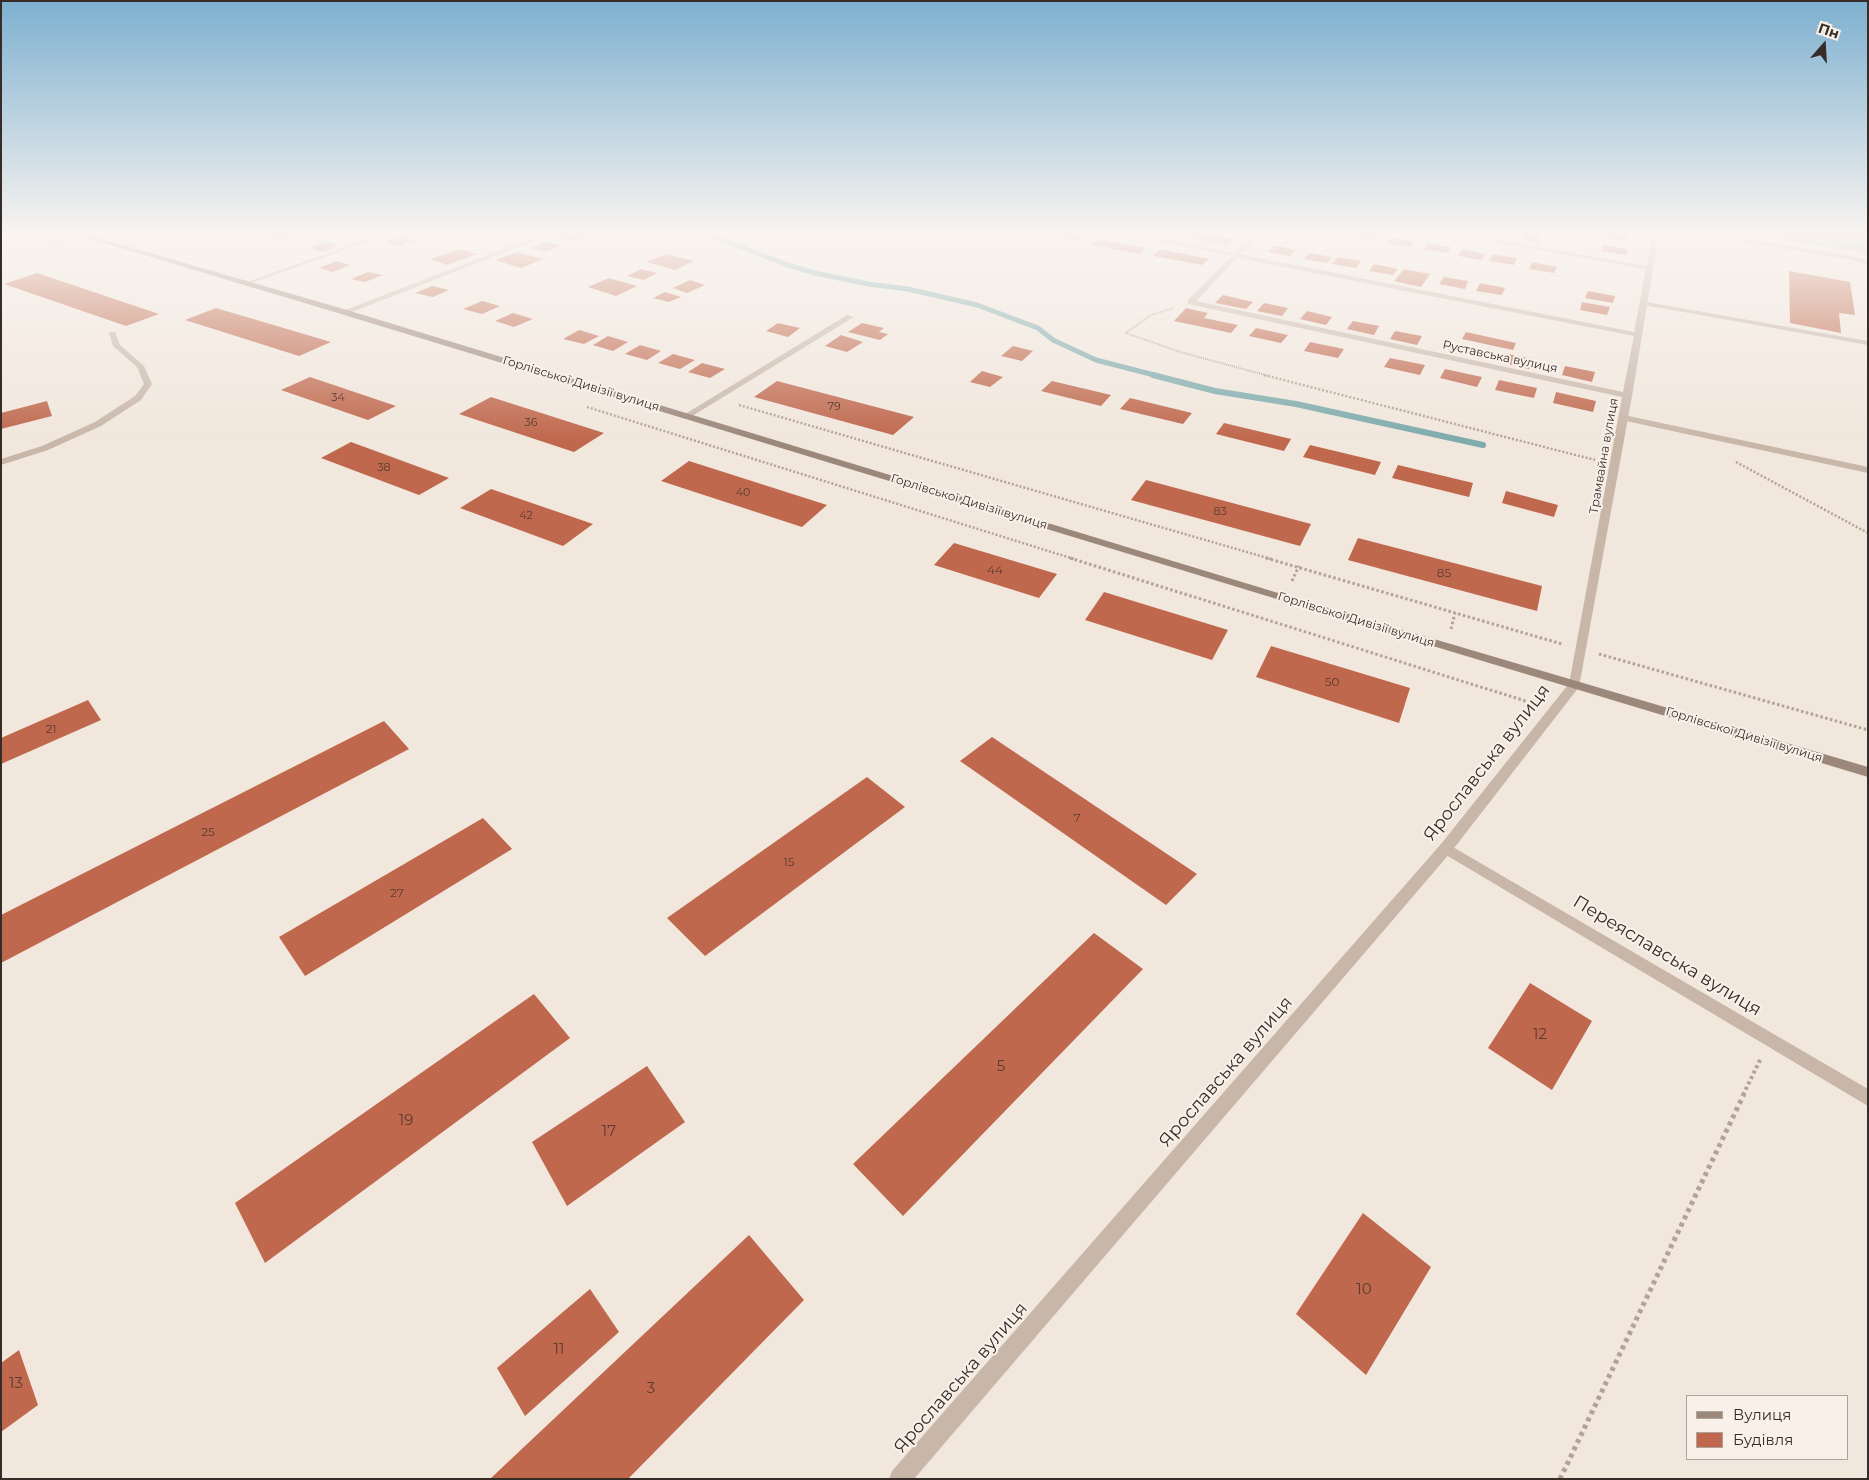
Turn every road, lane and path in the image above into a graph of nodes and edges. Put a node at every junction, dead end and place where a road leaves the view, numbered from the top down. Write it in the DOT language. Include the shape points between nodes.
graph roads {
  1 [pos="307,301"];
  2 [pos="373,301"];
  3 [pos="1467,301"];
  4 [pos="1191,302"];
  5 [pos="1644,303"];
  6 [pos="344,312"];
  7 [pos="850,317"];
  8 [pos="112,334"];
  9 [pos="1638,335"];
  10 [pos="1868,344"];
  11 [pos="1628,396"];
  12 [pos="716,398"];
  13 [pos="581,405"];
  14 [pos="686,416"];
  15 [pos="1624,418"];
  16 [pos="1731,459"];
  17 [pos="1,462"];
  18 [pos="1615,466"];
  19 [pos="1868,470"];
  20 [pos="1868,533"];
  21 [pos="1582,649"];
  22 [pos="1575,684"];
  23 [pos="1554,711"];
  24 [pos="1868,730"];
  25 [pos="1868,772"];
  26 [pos="1446,848"];
  27 [pos="1770,1040"];
  28 [pos="1868,1098"];
  29 [pos="900,1479"];
  30 [pos="1560,1479"];
  1 -- 6 [label="main road, Горлівської Дивізії вулиця"];
  2 -- 6 [label="street"];
  3 -- 9 [label="street"];
  4 -- 11 [label="street, Руставська вулиця"];
  4 -- 18 [label="path" via="1152,315 1126,333 1234,367"];
  5 -- 9 [label="street, Трамвайна вулиця"];
  5 -- 10 [label="street"];
  6 -- 14 [label="main road, Горлівської Дивізії вулиця"];
  7 -- 12 [label="street"];
  8 -- 17 [label="street" via="117,346 140,366 148,384 138,398 98,424 46,448"];
  9 -- 11 [label="street, Трамвайна вулиця"];
  11 -- 15 [label="street, Трамвайна вулиця"];
  12 -- 14 [label="street"];
  12 -- 21 [label="path"];
  13 -- 23 [label="path"];
  14 -- 22 [label="main road, Горлівської Дивізії вулиця"];
  15 -- 18 [label="street, Трамвайна вулиця"];
  15 -- 19 [label="street"];
  16 -- 20 [label="path"];
  18 -- 21 [label="street, Трамвайна вулиця"];
  21 -- 22 [label="street, Трамвайна вулиця"];
  21 -- 24 [label="path"];
  22 -- 23 [label="street, Ярославська вулиця"];
  22 -- 25 [label="main road, Горлівської Дивізії вулиця"];
  23 -- 26 [label="street, Ярославська вулиця"];
  26 -- 27 [label="street, Переяславська вулиця"];
  26 -- 29 [label="street, Ярославська вулиця"];
  27 -- 28 [label="street, Переяславська вулиця"];
  27 -- 30 [label="path"];
}
